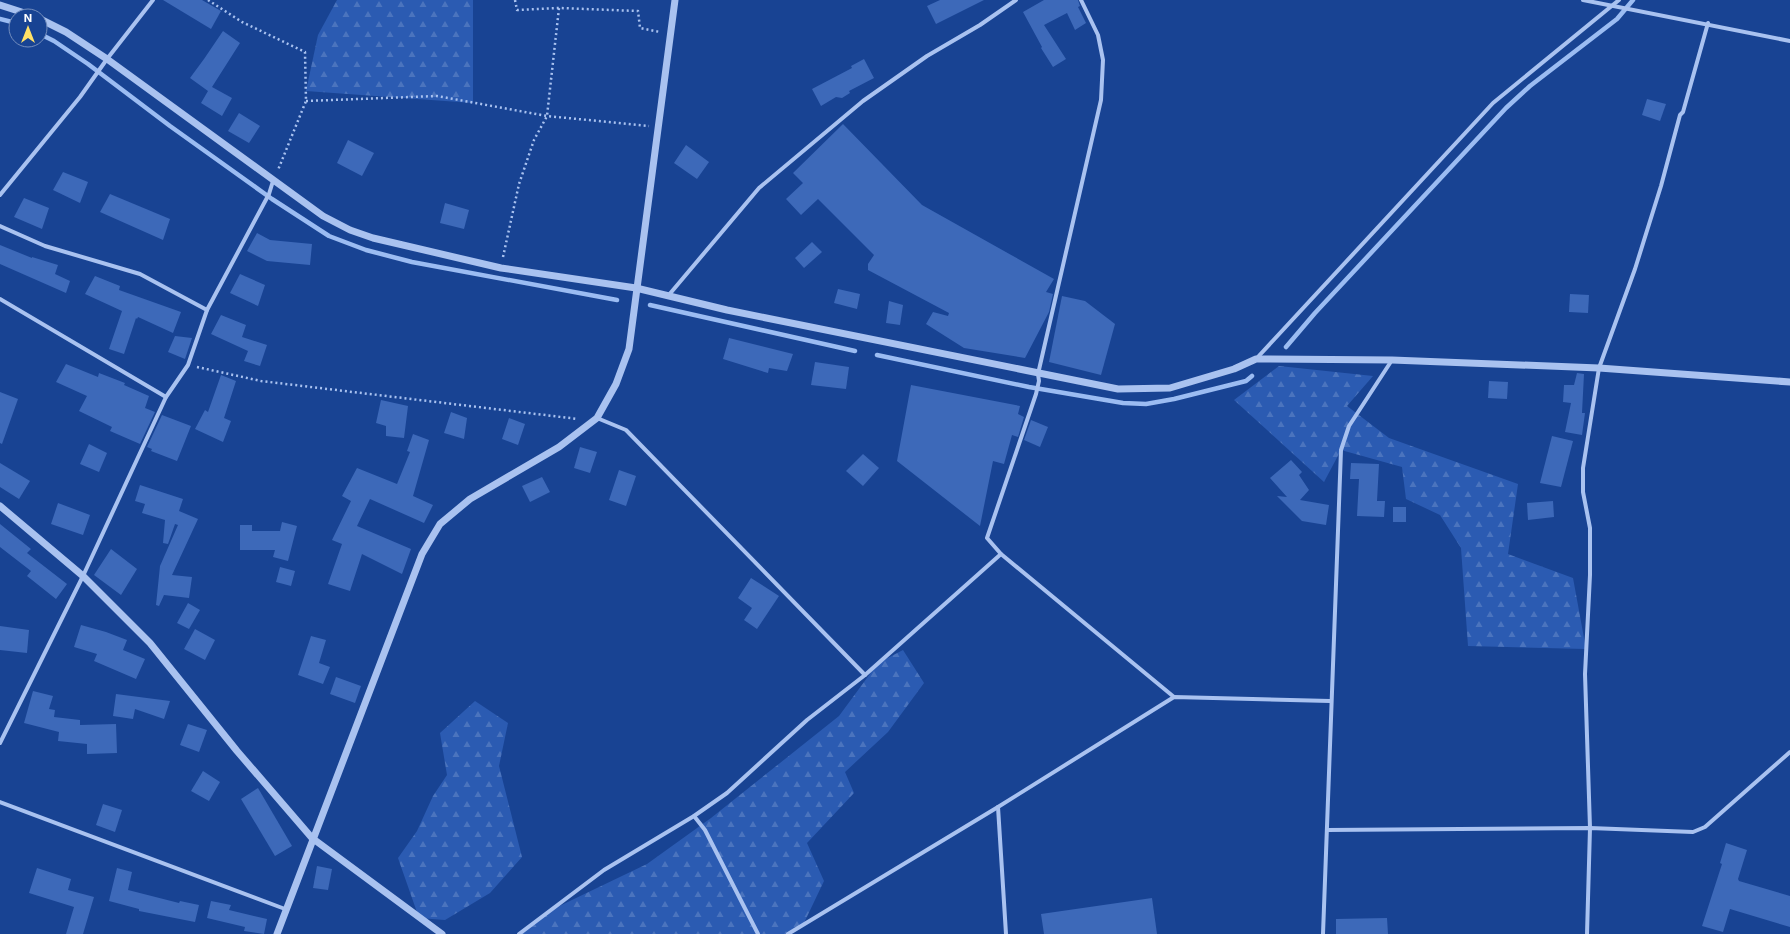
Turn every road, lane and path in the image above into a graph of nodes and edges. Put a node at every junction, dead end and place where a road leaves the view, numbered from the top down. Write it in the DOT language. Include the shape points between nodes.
graph roads {
  1 [pos="153,0"];
  2 [pos="208,0"];
  3 [pos="515,0"];
  4 [pos="675,0"];
  5 [pos="1016,0"];
  6 [pos="1081,0"];
  7 [pos="1584,0"];
  8 [pos="1619,0"];
  9 [pos="1614,6"];
  10 [pos="559,8"];
  11 [pos="48,22"];
  12 [pos="1708,24"];
  13 [pos="670,34"];
  14 [pos="1790,41"];
  15 [pos="107,59"];
  16 [pos="306,101"];
  17 [pos="546,116"];
  18 [pos="658,127"];
  19 [pos="273,181"];
  20 [pos="0,195"];
  21 [pos="0,226"];
  22 [pos="501,268"];
  23 [pos="636,288"];
  24 [pos="668,296"];
  25 [pos="0,299"];
  26 [pos="207,310"];
  27 [pos="1256,359"];
  28 [pos="1392,360"];
  29 [pos="188,365"];
  30 [pos="1600,368"];
  31 [pos="1038,377"];
  32 [pos="1790,382"];
  33 [pos="166,397"];
  34 [pos="597,418"];
  35 [pos="0,506"];
  36 [pos="1001,554"];
  37 [pos="83,576"];
  38 [pos="865,675"];
  39 [pos="1174,697"];
  40 [pos="1330,701"];
  41 [pos="0,743"];
  42 [pos="1790,752"];
  43 [pos="0,802"];
  44 [pos="998,807"];
  45 [pos="694,816"];
  46 [pos="1590,828"];
  47 [pos="1327,830"];
  48 [pos="312,838"];
  49 [pos="285,908"];
  50 [pos="277,934"];
  51 [pos="442,934"];
  52 [pos="519,934"];
  53 [pos="758,934"];
  54 [pos="788,934"];
  55 [pos="1006,934"];
  56 [pos="1323,934"];
  57 [pos="1587,934"];
  1 -- 15 [label="street"];
  2 -- 16 [label="path" via="242,22 305,52"];
  3 -- 10 [label="path" via="516,10"];
  4 -- 13 [label="street"];
  5 -- 24 [label="street" via="927,56 863,101 759,188"];
  6 -- 31 [label="street" via="1098,35 1103,60 1101,100"];
  7 -- 9 [label="street"];
  8 -- 9 [label="street"];
  9 -- 12 [label="street"];
  9 -- 27 [label="street" via="1493,103"];
  10 -- 13 [label="path" via="638,11 640,28"];
  10 -- 17 [label="path"];
  11 -- 15 [label="street"];
  12 -- 14 [label="street"];
  12 -- 30 [label="street" via="1661,186"];
  13 -- 18 [label="street"];
  15 -- 19 [label="street"];
  15 -- 20 [label="street" via="80,97"];
  16 -- 17 [label="path" via="437,96"];
  16 -- 19 [label="path"];
  17 -- 18 [label="path"];
  17 -- 22 [label="path" via="534,140 519,184"];
  18 -- 23 [label="street"];
  19 -- 22 [label="street" via="323,216 350,230 381,240"];
  19 -- 26 [label="street"];
  21 -- 26 [label="street" via="45,246 140,274"];
  22 -- 23 [label="street"];
  23 -- 24 [label="street"];
  23 -- 34 [label="street" via="629,349 616,384"];
  24 -- 31 [label="street"];
  25 -- 33 [label="street"];
  26 -- 29 [label="street"];
  27 -- 28 [label="street"];
  27 -- 31 [label="street" via="1234,369 1170,388 1118,389"];
  28 -- 30 [label="street"];
  28 -- 40 [label="street" via="1349,426 1341,450"];
  29 -- 33 [label="street"];
  29 -- 34 [label="path" via="261,381 574,419"];
  30 -- 32 [label="street"];
  30 -- 46 [label="street" via="1583,468 1583,492 1590,528 1585,674"];
  31 -- 36 [label="street" via="1036,394 987,538"];
  33 -- 37 [label="street"];
  34 -- 38 [label="street" via="626,430"];
  34 -- 48 [label="street" via="560,447 470,499 440,524 422,554"];
  35 -- 37 [label="street"];
  36 -- 38 [label="street"];
  36 -- 39 [label="street"];
  37 -- 41 [label="street"];
  37 -- 48 [label="street" via="150,643 237,751"];
  38 -- 45 [label="street" via="807,720 727,793"];
  39 -- 40 [label="street"];
  39 -- 44 [label="street"];
  40 -- 47 [label="street"];
  42 -- 46 [label="street" via="1705,827 1693,832"];
  43 -- 49 [label="street"];
  44 -- 54 [label="street"];
  44 -- 55 [label="street"];
  45 -- 52 [label="street" via="604,870"];
  45 -- 53 [label="street" via="705,830"];
  46 -- 47 [label="street"];
  46 -- 57 [label="street"];
  47 -- 56 [label="street"];
  48 -- 49 [label="street"];
  48 -- 51 [label="street"];
  49 -- 50 [label="street"];
}
